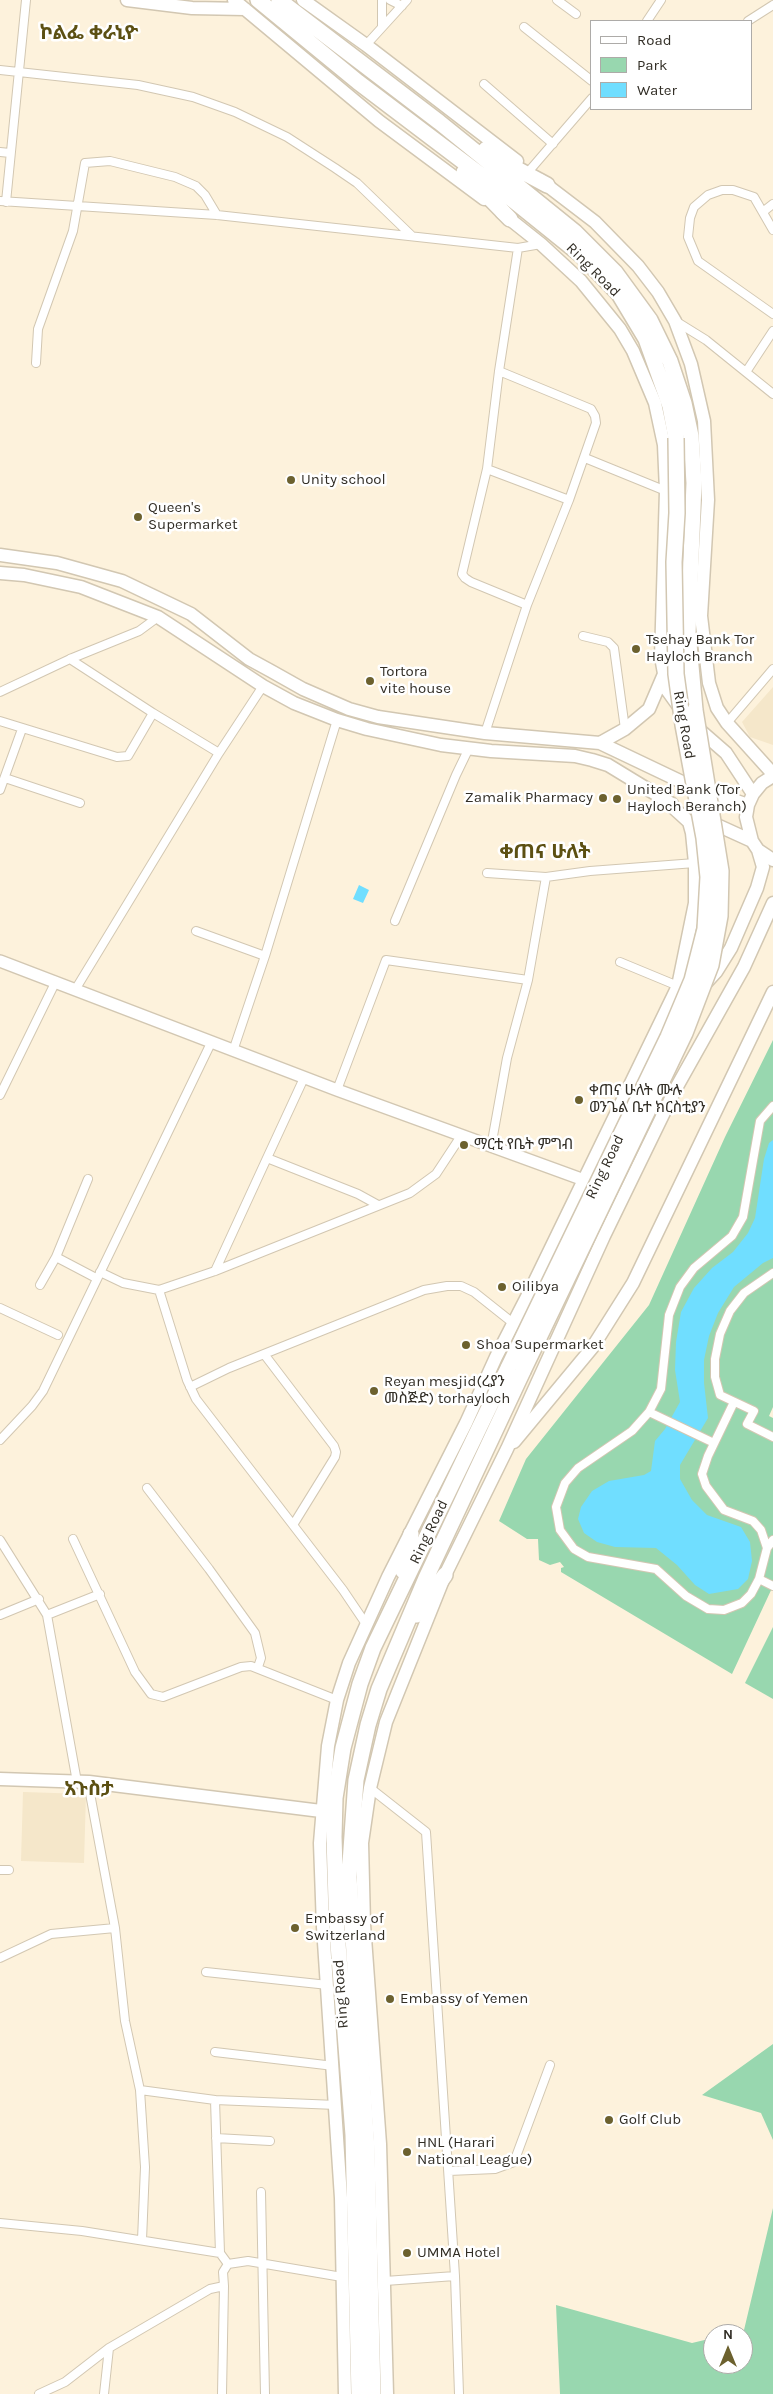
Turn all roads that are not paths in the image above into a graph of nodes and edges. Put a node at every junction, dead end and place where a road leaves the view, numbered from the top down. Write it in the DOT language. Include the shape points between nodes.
graph roads {
  1 [pos="26,0"];
  2 [pos="127,0"];
  3 [pos="234,0"];
  4 [pos="258,0"];
  5 [pos="279,0"];
  6 [pos="303,0"];
  7 [pos="382,0"];
  8 [pos="390,0"];
  9 [pos="557,0"];
  10 [pos="659,1"];
  11 [pos="404,3"];
  12 [pos="773,5"];
  13 [pos="245,9"];
  14 [pos="576,14"];
  15 [pos="648,20"];
  16 [pos="750,20"];
  17 [pos="382,27"];
  18 [pos="524,27"];
  19 [pos="366,45"];
  20 [pos="0,70"];
  21 [pos="20,72"];
  22 [pos="590,79"];
  23 [pos="484,84"];
  24 [pos="590,100"];
  25 [pos="439,122"];
  26 [pos="433,140"];
  27 [pos="553,144"];
  28 [pos="0,152"];
  29 [pos="10,153"];
  30 [pos="529,170"];
  31 [pos="547,185"];
  32 [pos="3,202"];
  33 [pos="773,204"];
  34 [pos="78,206"];
  35 [pos="764,211"];
  36 [pos="217,215"];
  37 [pos="510,219"];
  38 [pos="773,230"];
  39 [pos="412,236"];
  40 [pos="541,244"];
  41 [pos="518,248"];
  42 [pos="773,314"];
  43 [pos="675,321"];
  44 [pos="773,331"];
  45 [pos="36,363"];
  46 [pos="499,371"];
  47 [pos="746,372"];
  48 [pos="773,394"];
  49 [pos="683,437"];
  50 [pos="585,458"];
  51 [pos="487,469"];
  52 [pos="666,491"];
  53 [pos="569,500"];
  54 [pos="0,555"];
  55 [pos="0,573"];
  56 [pos="527,605"];
  57 [pos="158,617"];
  58 [pos="583,636"];
  59 [pos="70,658"];
  60 [pos="773,668"];
  61 [pos="664,674"];
  62 [pos="263,686"];
  63 [pos="0,692"];
  64 [pos="153,714"];
  65 [pos="337,720"];
  66 [pos="0,721"];
  67 [pos="727,723"];
  68 [pos="419,725"];
  69 [pos="22,729"];
  70 [pos="624,730"];
  71 [pos="485,734"];
  72 [pos="415,740"];
  73 [pos="600,743"];
  74 [pos="469,748"];
  75 [pos="219,753"];
  76 [pos="773,775"];
  77 [pos="5,778"];
  78 [pos="0,790"];
  79 [pos="751,799"];
  80 [pos="666,801"];
  81 [pos="80,803"];
  82 [pos="755,846"];
  83 [pos="773,860"];
  84 [pos="695,863"];
  85 [pos="487,873"];
  86 [pos="546,877"];
  87 [pos="773,903"];
  88 [pos="396,921"];
  89 [pos="196,931"];
  90 [pos="264,956"];
  91 [pos="0,961"];
  92 [pos="620,962"];
  93 [pos="528,980"];
  94 [pos="56,981"];
  95 [pos="678,986"];
  96 [pos="75,990"];
  97 [pos="773,992"];
  98 [pos="661,1022"];
  99 [pos="211,1043"];
  100 [pos="233,1051"];
  101 [pos="304,1078"];
  102 [pos="336,1090"];
  103 [pos="0,1095"];
  104 [pos="773,1106"];
  105 [pos="460,1136"];
  106 [pos="491,1147"];
  107 [pos="267,1158"];
  108 [pos="88,1179"];
  109 [pos="584,1180"];
  110 [pos="378,1205"];
  111 [pos="56,1257"];
  112 [pos="215,1271"];
  113 [pos="773,1273"];
  114 [pos="98,1275"];
  115 [pos="40,1285"];
  116 [pos="159,1290"];
  117 [pos="0,1308"];
  118 [pos="513,1323"];
  119 [pos="58,1334"];
  120 [pos="264,1354"];
  121 [pos="516,1368"];
  122 [pos="190,1387"];
  123 [pos="734,1402"];
  124 [pos="649,1412"];
  125 [pos="773,1437"];
  126 [pos="0,1440"];
  127 [pos="714,1443"];
  128 [pos="507,1449"];
  129 [pos="147,1488"];
  130 [pos="293,1525"];
  131 [pos="411,1534"];
  132 [pos="73,1538"];
  133 [pos="0,1540"];
  134 [pos="773,1540"];
  135 [pos="767,1548"];
  136 [pos="446,1575"];
  137 [pos="759,1580"];
  138 [pos="773,1586"];
  139 [pos="100,1594"];
  140 [pos="398,1594"];
  141 [pos="39,1599"];
  142 [pos="0,1615"];
  143 [pos="47,1615"];
  144 [pos="366,1624"];
  145 [pos="404,1629"];
  146 [pos="258,1667"];
  147 [pos="336,1700"];
  148 [pos="0,1779"];
  149 [pos="77,1782"];
  150 [pos="0,1786"];
  151 [pos="89,1788"];
  152 [pos="370,1788"];
  153 [pos="321,1814"];
  154 [pos="0,1870"];
  155 [pos="9,1870"];
  156 [pos="115,1928"];
  157 [pos="0,1958"];
  158 [pos="206,1972"];
  159 [pos="328,1985"];
  160 [pos="215,2052"];
  161 [pos="550,2065"];
  162 [pos="334,2066"];
  163 [pos="140,2090"];
  164 [pos="215,2100"];
  165 [pos="336,2105"];
  166 [pos="216,2138"];
  167 [pos="270,2141"];
  168 [pos="449,2171"];
  169 [pos="261,2192"];
  170 [pos="0,2223"];
  171 [pos="142,2240"];
  172 [pos="220,2253"];
  173 [pos="261,2262"];
  174 [pos="228,2264"];
  175 [pos="455,2276"];
  176 [pos="342,2278"];
  177 [pos="385,2280"];
  178 [pos="224,2286"];
  179 [pos="109,2348"];
  180 [pos="40,2394"];
  181 [pos="104,2394"];
  182 [pos="222,2394"];
  183 [pos="265,2394"];
  184 [pos="345,2394"];
  185 [pos="359,2394"];
  186 [pos="373,2394"];
  187 [pos="387,2394"];
  188 [pos="459,2394"];
  1 -- 21 [label="street"];
  2 -- 13 [label="main road" via="192,8"];
  3 -- 13 [label="main road"];
  4 -- 26 [label="highway, Ring Road"];
  5 -- 25 [label="highway, Ring Road"];
  6 -- 19 [label="main road"];
  7 -- 17 [label="street"];
  8 -- 11 [label="street"];
  9 -- 14 [label="street"];
  10 -- 15 [label="street"];
  11 -- 17 [label="street"];
  12 -- 16 [label="street"];
  13 -- 37 [label="main road" via="379,122"];
  17 -- 19 [label="street"];
  18 -- 22 [label="street"];
  19 -- 30 [label="main road"];
  20 -- 21 [label="street"];
  21 -- 29 [label="street"];
  21 -- 39 [label="street" via="138,85 193,97 236,112 287,138 357,183"];
  23 -- 27 [label="street"];
  24 -- 27 [label="street"];
  25 -- 31 [label="highway"];
  25 -- 49 [label="highway, Ring Road" via="575,232 615,272 661,339 684,403"];
  26 -- 37 [label="highway"];
  26 -- 49 [label="highway, Ring Road" via="581,254 619,294 646,339"];
  27 -- 30 [label="street"];
  28 -- 29 [label="street"];
  29 -- 32 [label="street"];
  30 -- 31 [label="main road"];
  31 -- 43 [label="main road" via="595,222 638,266"];
  32 -- 34 [label="street"];
  33 -- 35 [label="street"];
  34 -- 36 [label="street"];
  34 -- 36 [label="street" via="85,163 110,161 175,177 196,186"];
  34 -- 45 [label="street" via="74,231 38,329"];
  35 -- 38 [label="street"];
  35 -- 42 [label="street" via="754,197 744,192 715,192 694,207 688,237 698,261"];
  36 -- 39 [label="street"];
  37 -- 40 [label="main road"];
  39 -- 41 [label="street"];
  40 -- 41 [label="street"];
  40 -- 52 [label="main road" via="581,281 620,329 633,351 660,421"];
  41 -- 46 [label="street"];
  43 -- 47 [label="street" via="706,340"];
  43 -- 67 [label="main road" via="691,364 704,422 708,500 701,616 708,683 717,708"];
  44 -- 47 [label="street"];
  46 -- 50 [label="street" via="591,409 596,423"];
  46 -- 51 [label="street"];
  47 -- 48 [label="street"];
  49 -- 121 [label="highway, Ring Road, bridge" via="694,483 688,634 695,710 720,854 721,893 716,941 706,982 685,1033"];
  50 -- 52 [label="street"];
  50 -- 53 [label="street"];
  51 -- 53 [label="street"];
  51 -- 56 [label="street" via="462,574 471,582"];
  52 -- 61 [label="main road" via="660,626"];
  53 -- 56 [label="street"];
  54 -- 68 [label="main road" via="57,563 122,581 191,614 249,659 303,689 378,718"];
  55 -- 57 [label="main road" via="81,587"];
  56 -- 71 [label="street"];
  57 -- 59 [label="street" via="139,631"];
  57 -- 62 [label="main road"];
  58 -- 70 [label="street" via="608,642 614,648"];
  59 -- 63 [label="street"];
  59 -- 64 [label="street"];
  60 -- 67 [label="street"];
  61 -- 70 [label="main road" via="649,709"];
  61 -- 79 [label="main road" via="673,700 726,753"];
  62 -- 65 [label="main road" via="294,703"];
  62 -- 75 [label="street"];
  64 -- 69 [label="street" via="128,756 117,757"];
  64 -- 75 [label="street"];
  65 -- 72 [label="main road"];
  65 -- 90 [label="street"];
  66 -- 69 [label="street"];
  67 -- 76 [label="main road"];
  68 -- 71 [label="main road"];
  68 -- 72 [label="main road"];
  69 -- 77 [label="street"];
  70 -- 73 [label="main road"];
  71 -- 73 [label="main road"];
  72 -- 74 [label="main road"];
  73 -- 79 [label="main road" via="676,780"];
  74 -- 80 [label="main road" via="592,760 608,765"];
  74 -- 88 [label="street"];
  75 -- 96 [label="street"];
  76 -- 79 [label="main road" via="762,783"];
  77 -- 78 [label="street"];
  77 -- 81 [label="street"];
  79 -- 82 [label="main road" via="746,818"];
  80 -- 82 [label="main road"];
  80 -- 84 [label="main road" via="689,822"];
  82 -- 83 [label="main road"];
  82 -- 98 [label="main road" via="764,867 731,948 716,972"];
  84 -- 86 [label="street"];
  84 -- 95 [label="main road" via="695,904"];
  85 -- 86 [label="street"];
  86 -- 93 [label="street"];
  87 -- 128 [label="main road" via="744,967 675,1090"];
  89 -- 90 [label="street"];
  90 -- 100 [label="street"];
  91 -- 94 [label="street"];
  92 -- 95 [label="street"];
  93 -- 102 [label="street" via="386,960"];
  93 -- 106 [label="street" via="507,1058"];
  94 -- 96 [label="street"];
  94 -- 103 [label="street"];
  95 -- 98 [label="main road"];
  96 -- 99 [label="street"];
  97 -- 128 [label="main road" via="633,1283 592,1348"];
  98 -- 109 [label="main road"];
  99 -- 100 [label="street"];
  99 -- 114 [label="street"];
  100 -- 101 [label="street"];
  101 -- 102 [label="street"];
  101 -- 107 [label="street"];
  102 -- 105 [label="street"];
  104 -- 124 [label="street" via="760,1121 742,1217 732,1236 694,1268 680,1287 669,1315 661,1389"];
  105 -- 106 [label="street"];
  105 -- 110 [label="street" via="436,1174 410,1193"];
  106 -- 109 [label="street"];
  107 -- 110 [label="street"];
  107 -- 112 [label="street"];
  108 -- 111 [label="street"];
  109 -- 118 [label="main road"];
  110 -- 112 [label="street"];
  111 -- 114 [label="street"];
  111 -- 115 [label="street"];
  112 -- 116 [label="street"];
  113 -- 123 [label="street" via="744,1293 730,1311 720,1334 715,1378 720,1396"];
  114 -- 116 [label="street"];
  114 -- 126 [label="street" via="43,1391"];
  116 -- 122 [label="street"];
  117 -- 119 [label="street"];
  118 -- 120 [label="street" via="474,1292 461,1286 447,1286 402,1298"];
  118 -- 131 [label="main road"];
  120 -- 122 [label="street"];
  120 -- 130 [label="street" via="336,1452"];
  121 -- 140 [label="highway, Ring Road"];
  121 -- 145 [label="highway"];
  122 -- 130 [label="street"];
  123 -- 125 [label="street" via="754,1411 747,1424"];
  123 -- 127 [label="street"];
  124 -- 127 [label="street"];
  124 -- 137 [label="street" via="632,1431 578,1468 565,1483 556,1507 560,1530 574,1549 588,1557 656,1570 686,1596 708,1609 724,1610 742,1603"];
  127 -- 135 [label="street" via="702,1474 706,1486 724,1510 753,1521 761,1530"];
  128 -- 136 [label="main road"];
  129 -- 146 [label="street" via="255,1633 261,1658"];
  130 -- 144 [label="street"];
  131 -- 140 [label="highway"];
  131 -- 144 [label="main road"];
  132 -- 139 [label="street"];
  133 -- 141 [label="street"];
  134 -- 135 [label="street"];
  135 -- 137 [label="street"];
  136 -- 145 [label="highway"];
  136 -- 152 [label="main road" via="386,1722"];
  137 -- 138 [label="street"];
  139 -- 143 [label="street"];
  139 -- 146 [label="street" via="134,1672 147,1691 157,1697 241,1667"];
  140 -- 185 [label="highway, Ring Road" via="360,1684 343,1748 335,1798 336,1901 353,2135"];
  141 -- 142 [label="street"];
  141 -- 143 [label="street"];
  143 -- 149 [label="street"];
  144 -- 147 [label="main road"];
  145 -- 186 [label="highway, Ring Road" via="378,1689 368,1725 356,1780 350,1846 352,1954 367,2149"];
  146 -- 147 [label="street"];
  147 -- 153 [label="main road"];
  148 -- 149 [label="main road"];
  149 -- 153 [label="main road"];
  150 -- 151 [label="main road"];
  151 -- 153 [label="main road"];
  151 -- 156 [label="street"];
  152 -- 168 [label="street" via="426,1832"];
  152 -- 177 [label="main road" via="362,1843 363,1878 376,2068"];
  153 -- 159 [label="main road" via="323,1927"];
  154 -- 155 [label="street"];
  156 -- 157 [label="street" via="51,1934"];
  156 -- 163 [label="street" via="125,2021"];
  158 -- 159 [label="street"];
  159 -- 162 [label="main road"];
  160 -- 162 [label="street"];
  161 -- 168 [label="street" via="514,2162 495,2169"];
  162 -- 165 [label="main road"];
  163 -- 164 [label="street"];
  163 -- 171 [label="street" via="145,2167"];
  164 -- 165 [label="street"];
  164 -- 166 [label="street"];
  165 -- 176 [label="main road"];
  166 -- 167 [label="street"];
  166 -- 172 [label="street"];
  168 -- 175 [label="street"];
  169 -- 173 [label="street"];
  170 -- 171 [label="street"];
  171 -- 172 [label="street"];
  172 -- 174 [label="street"];
  173 -- 174 [label="street"];
  173 -- 176 [label="street"];
  173 -- 183 [label="street"];
  174 -- 178 [label="street" via="223,2272"];
  175 -- 177 [label="street"];
  175 -- 188 [label="street"];
  176 -- 184 [label="main road"];
  177 -- 187 [label="main road"];
  178 -- 179 [label="street" via="210,2289"];
  178 -- 182 [label="street"];
  179 -- 180 [label="street" via="65,2382"];
  179 -- 181 [label="street"];
}
